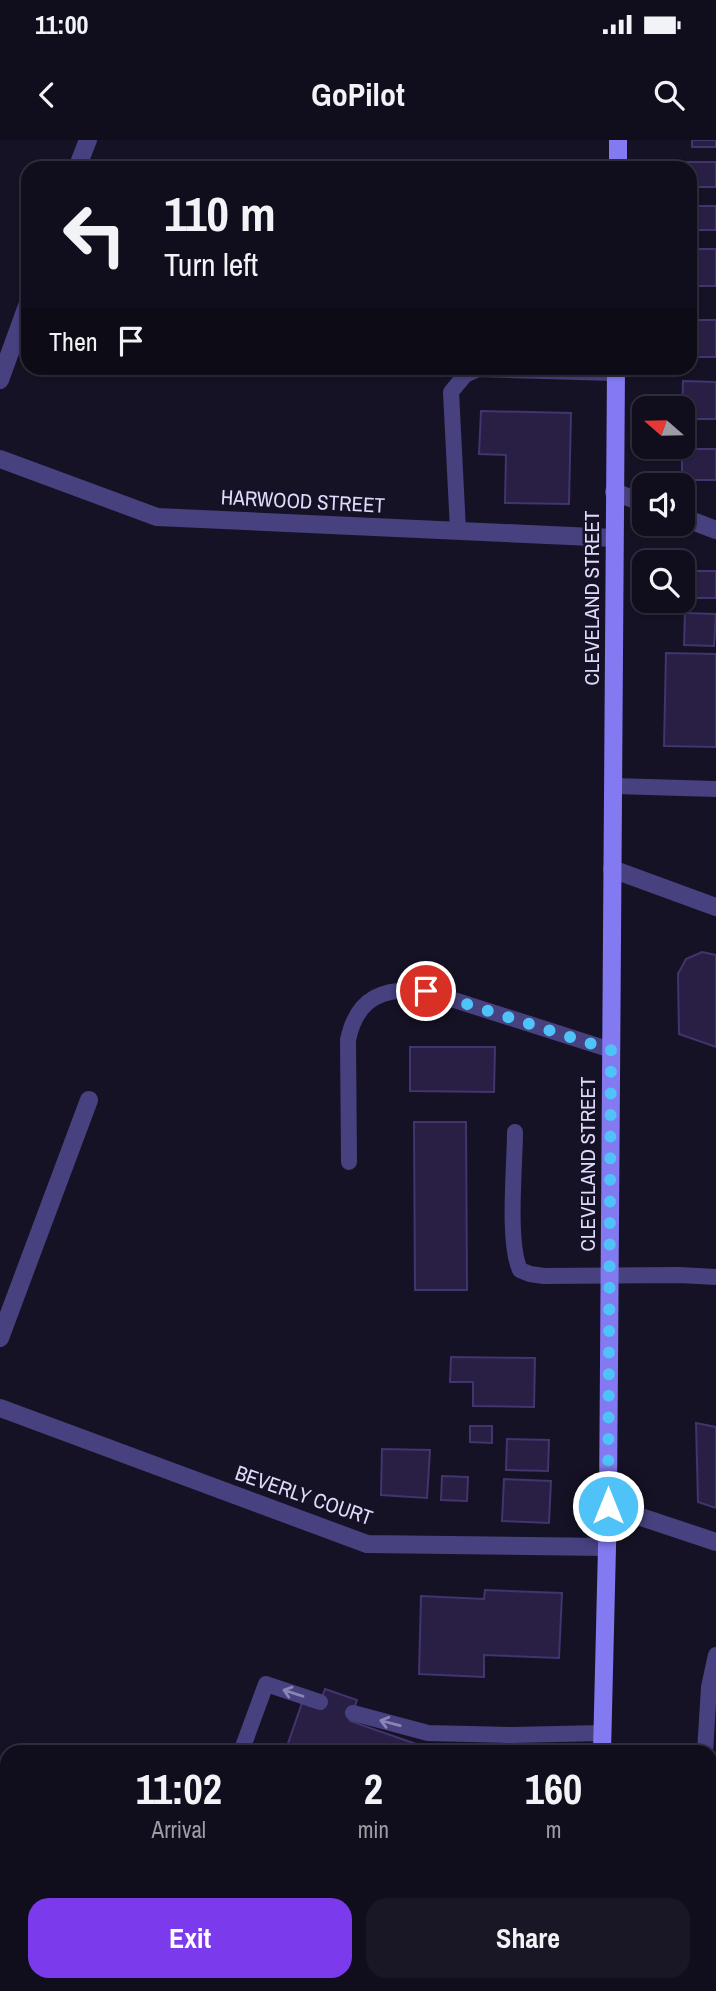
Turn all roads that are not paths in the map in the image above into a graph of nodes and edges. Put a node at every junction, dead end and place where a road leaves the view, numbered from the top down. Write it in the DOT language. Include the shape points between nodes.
graph roads {
  1 [pos="88,140"];
  2 [pos="618,140"];
  3 [pos="80,161"];
  4 [pos="618,161"];
  5 [pos="21,322"];
  6 [pos="465,375"];
  7 [pos="615,375"];
  8 [pos="0,380"];
  9 [pos="0,459"];
  10 [pos="614,492"];
  11 [pos="632,499"];
  12 [pos="695,522"];
  13 [pos="458,530"];
  14 [pos="716,530"];
  15 [pos="614,538"];
  16 [pos="614,786"];
  17 [pos="716,789"];
  18 [pos="612,869"];
  19 [pos="716,907"];
  20 [pos="611,1050"];
  21 [pos="89,1100"];
  22 [pos="515,1132"];
  23 [pos="349,1162"];
  24 [pos="609,1277"];
  25 [pos="716,1277"];
  26 [pos="0,1338"];
  27 [pos="0,1408"];
  28 [pos="608,1506"];
  29 [pos="716,1542"];
  30 [pos="607,1547"];
  31 [pos="716,1655"];
  32 [pos="712,1689"];
  33 [pos="320,1702"];
  34 [pos="353,1713"];
  35 [pos="602,1733"];
  36 [pos="512,1735"];
  37 [pos="244,1745"];
  38 [pos="512,1745"];
  39 [pos="602,1745"];
  40 [pos="706,1745"];
  1 -- 3 [label="street"];
  2 -- 4 [label="main road"];
  5 -- 8 [label="street"];
  6 -- 13 [label="lane" via="451,392"];
  7 -- 10 [label="main road, CLEVELAND STREET"];
  9 -- 13 [label="street, HARWOOD STREET" via="158,517"];
  10 -- 11 [label="street"];
  10 -- 15 [label="main road, CLEVELAND STREET"];
  12 -- 14 [label="street"];
  13 -- 15 [label="street, HARWOOD STREET"];
  15 -- 16 [label="main road, CLEVELAND STREET"];
  16 -- 17 [label="lane"];
  16 -- 18 [label="main road, CLEVELAND STREET"];
  18 -- 19 [label="street"];
  18 -- 20 [label="main road, CLEVELAND STREET"];
  20 -- 23 [label="lane" via="426,991 386,992 361,1007 351,1026"];
  20 -- 24 [label="main road, CLEVELAND STREET"];
  21 -- 26 [label="street"];
  22 -- 24 [label="lane" via="514,1230 520,1270 544,1276"];
  24 -- 25 [label="lane"];
  24 -- 28 [label="main road, CLEVELAND STREET"];
  27 -- 30 [label="street, BEVERLY COURT" via="367,1544"];
  28 -- 29 [label="street"];
  28 -- 30 [label="main road, CLEVELAND STREET"];
  30 -- 35 [label="main road, CLEVELAND STREET"];
  31 -- 32 [label="lane"];
  32 -- 40 [label="lane"];
  33 -- 37 [label="lane, one-way" via="266,1684"];
  36 -- 34 [label="lane, one-way" via="428,1733"];
  35 -- 36 [label="lane"];
  35 -- 39 [label="main road, CLEVELAND STREET"];
  36 -- 38 [label="lane"];
}
